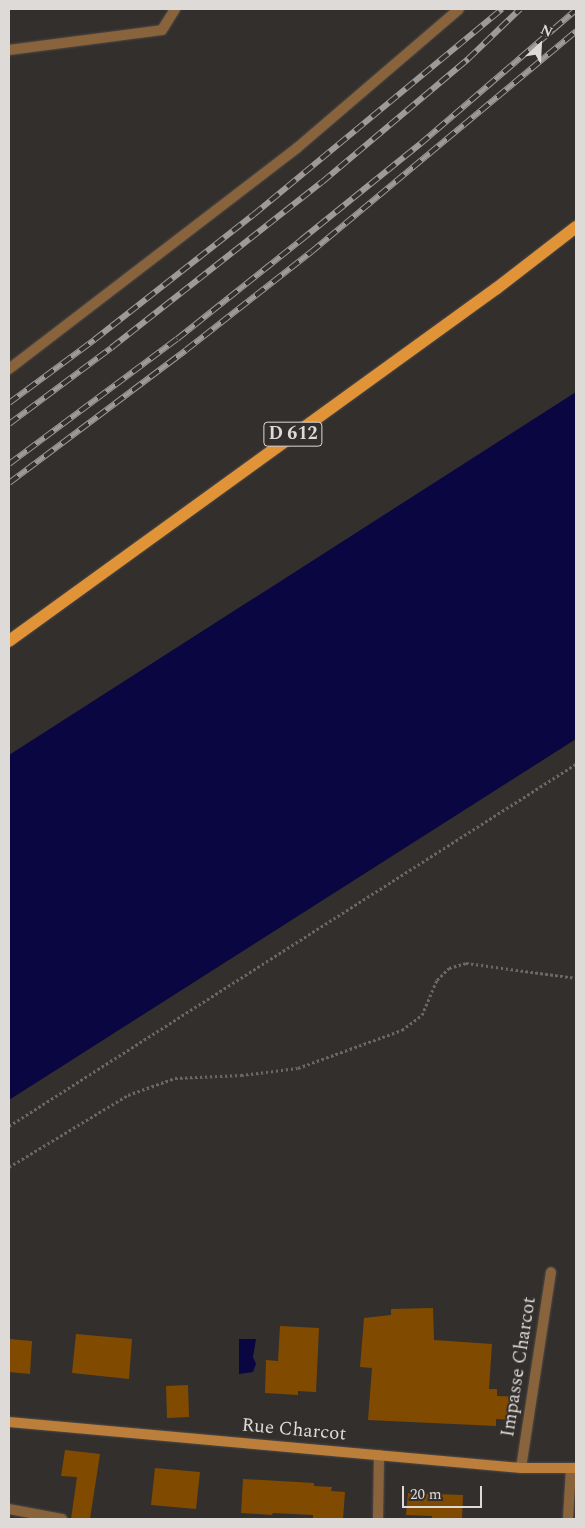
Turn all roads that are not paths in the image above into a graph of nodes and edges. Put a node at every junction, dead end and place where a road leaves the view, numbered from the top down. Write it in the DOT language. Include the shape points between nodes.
graph roads {
  1 [pos="175,9"];
  2 [pos="459,9"];
  3 [pos="9,50"];
  4 [pos="576,227"];
  5 [pos="9,369"];
  6 [pos="9,641"];
  7 [pos="551,1272"];
  8 [pos="9,1422"];
  9 [pos="379,1455"];
  10 [pos="521,1468"];
  11 [pos="573,1468"];
  12 [pos="9,1509"];
  13 [pos="62,1519"];
  14 [pos="378,1519"];
  15 [pos="568,1519"];
  1 -- 3 [label="street" via="162,30"];
  2 -- 5 [label="street" via="297,148"];
  4 -- 6 [label="main road, D 612" via="497,288"];
  7 -- 10 [label="street, Impasse Charcot"];
  8 -- 9 [label="street, Rue Charcot"];
  9 -- 10 [label="street, Rue Charcot"];
  9 -- 14 [label="street"];
  10 -- 11 [label="street, Rue Charcot"];
  11 -- 15 [label="street"];
  12 -- 13 [label="street"];
}
